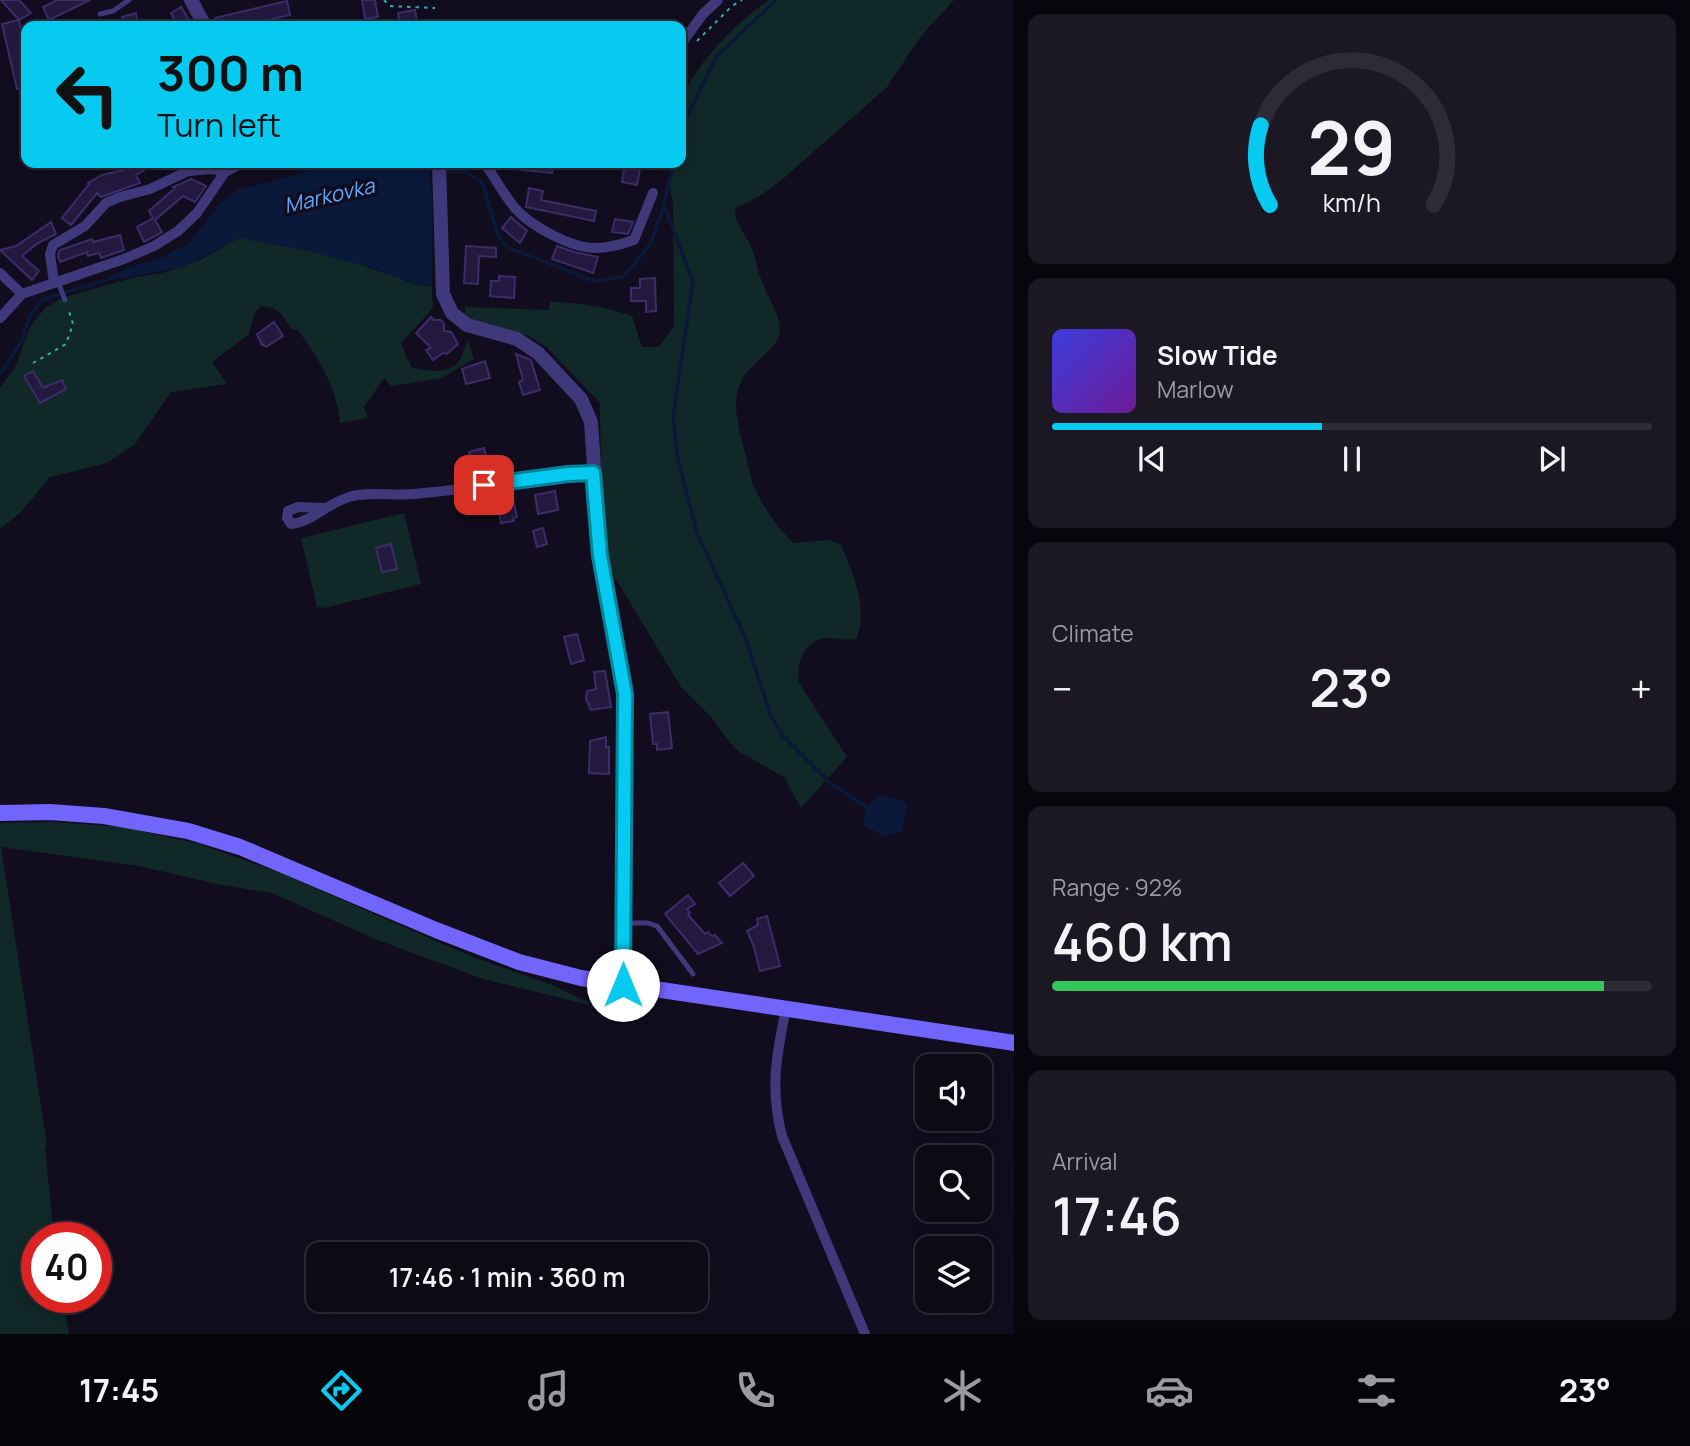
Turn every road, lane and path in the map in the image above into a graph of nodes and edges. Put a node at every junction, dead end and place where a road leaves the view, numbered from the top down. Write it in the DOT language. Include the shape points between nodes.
graph roads {
  1 [pos="129,0"];
  2 [pos="191,0"];
  3 [pos="384,0"];
  4 [pos="718,0"];
  5 [pos="742,0"];
  6 [pos="435,8"];
  7 [pos="100,14"];
  8 [pos="202,21"];
  9 [pos="686,44"];
  10 [pos="233,168"];
  11 [pos="439,168"];
  12 [pos="487,168"];
  13 [pos="225,172"];
  14 [pos="653,193"];
  15 [pos="0,272"];
  16 [pos="58,285"];
  17 [pos="22,294"];
  18 [pos="65,300"];
  19 [pos="0,318"];
  20 [pos="33,363"];
  21 [pos="593,473"];
  22 [pos="324,508"];
  23 [pos="0,813"];
  24 [pos="623,923"];
  25 [pos="693,974"];
  26 [pos="623,985"];
  27 [pos="786,1009"];
  28 [pos="1014,1043"];
  29 [pos="865,1334"];
  1 -- 7 [label="lane"];
  2 -- 8 [label="street"];
  3 -- 6 [label="path" via="390,6"];
  4 -- 9 [label="street" via="702,14"];
  5 -- 9 [label="path" via="700,40"];
  10 -- 13 [label="street"];
  11 -- 21 [label="street" via="443,294 452,313 467,325 517,340 538,353 581,399 591,422"];
  12 -- 14 [label="street" via="515,208 543,232 594,248 634,240"];
  13 -- 16 [label="street" via="197,213 178,231 154,246"];
  13 -- 16 [label="street" via="188,171 106,204 85,226 53,244 50,254"];
  15 -- 17 [label="street"];
  16 -- 17 [label="street"];
  16 -- 18 [label="lane"];
  17 -- 19 [label="street"];
  18 -- 20 [label="path" via="73,324 66,344"];
  21 -- 22 [label="street" via="411,494 361,495"];
  21 -- 24 [label="street" via="600,556 625,694"];
  23 -- 26 [label="main road" via="104,816 188,831 240,847 519,961"];
  24 -- 25 [label="lane" via="657,926"];
  24 -- 26 [label="street"];
  26 -- 27 [label="main road"];
  27 -- 28 [label="main road"];
  27 -- 29 [label="street" via="775,1057 776,1114"];
}
